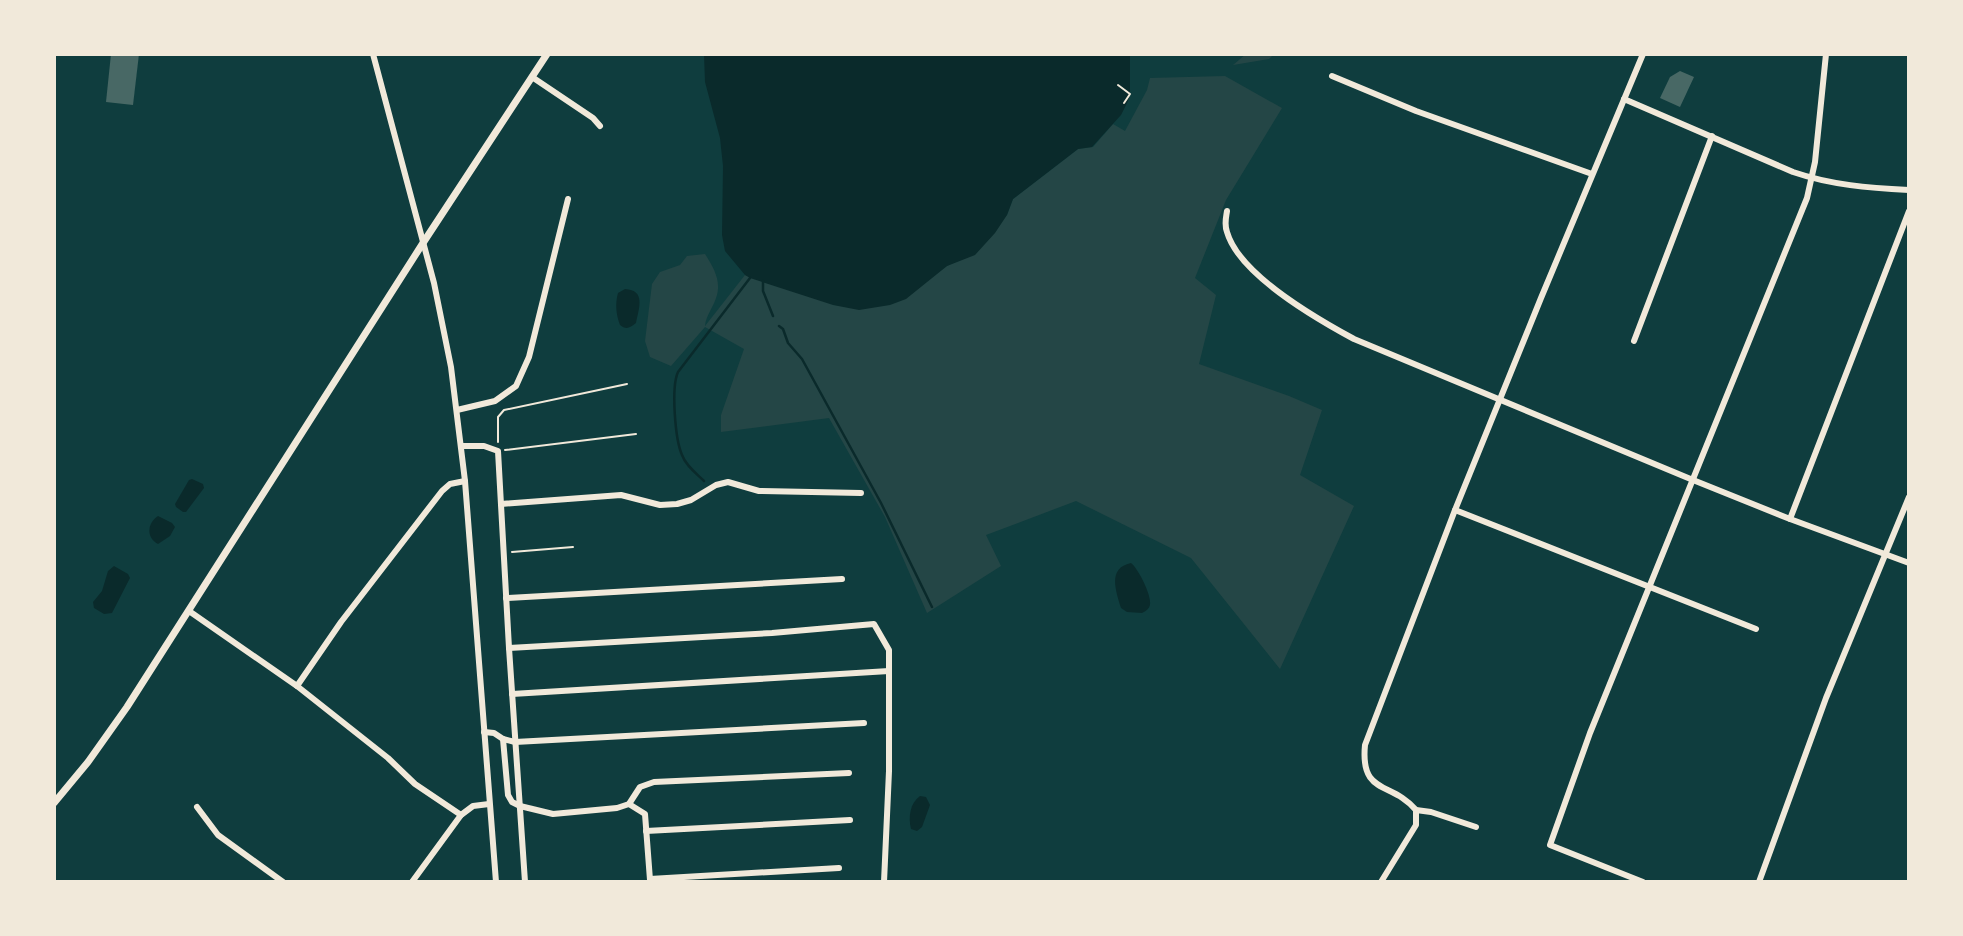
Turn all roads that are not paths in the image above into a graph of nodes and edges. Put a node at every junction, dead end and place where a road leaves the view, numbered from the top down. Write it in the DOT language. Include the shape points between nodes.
graph roads {
  1 [pos="373,54"];
  2 [pos="547,54"];
  3 [pos="1643,54"];
  4 [pos="1826,54"];
  5 [pos="1332,76"];
  6 [pos="532,77"];
  7 [pos="1624,99"];
  8 [pos="600,126"];
  9 [pos="1712,136"];
  10 [pos="1592,174"];
  11 [pos="1812,179"];
  12 [pos="1909,190"];
  13 [pos="568,199"];
  14 [pos="1227,211"];
  15 [pos="1909,211"];
  16 [pos="423,243"];
  17 [pos="1634,341"];
  18 [pos="1500,399"];
  19 [pos="457,410"];
  20 [pos="461,446"];
  21 [pos="1693,480"];
  22 [pos="465,481"];
  23 [pos="861,493"];
  24 [pos="1909,497"];
  25 [pos="501,504"];
  26 [pos="1455,510"];
  27 [pos="1790,519"];
  28 [pos="1884,555"];
  29 [pos="1909,563"];
  30 [pos="842,579"];
  31 [pos="1650,587"];
  32 [pos="506,598"];
  33 [pos="189,611"];
  34 [pos="1756,629"];
  35 [pos="509,648"];
  36 [pos="888,671"];
  37 [pos="297,686"];
  38 [pos="512,694"];
  39 [pos="864,723"];
  40 [pos="484,732"];
  41 [pos="503,738"];
  42 [pos="515,742"];
  43 [pos="849,773"];
  44 [pos="54,803"];
  45 [pos="489,804"];
  46 [pos="629,804"];
  47 [pos="520,806"];
  48 [pos="197,807"];
  49 [pos="1416,810"];
  50 [pos="461,815"];
  51 [pos="850,820"];
  52 [pos="1476,827"];
  53 [pos="646,831"];
  54 [pos="839,868"];
  55 [pos="650,880"];
  56 [pos="283,882"];
  57 [pos="412,882"];
  58 [pos="496,882"];
  59 [pos="525,882"];
  60 [pos="884,882"];
  61 [pos="1381,882"];
  62 [pos="1643,882"];
  63 [pos="1759,882"];
  1 -- 16 [label="street"];
  2 -- 6 [label="street"];
  3 -- 7 [label="street"];
  4 -- 11 [label="street"];
  5 -- 10 [label="street" via="1404,107"];
  6 -- 8 [label="street"];
  6 -- 16 [label="street"];
  7 -- 9 [label="street"];
  7 -- 10 [label="street"];
  9 -- 11 [label="street"];
  9 -- 17 [label="street"];
  10 -- 18 [label="street"];
  11 -- 12 [label="street"];
  11 -- 21 [label="street"];
  13 -- 19 [label="street" via="529,357 516,386 495,401"];
  14 -- 18 [label="street" via="1227,233 1243,260 1317,319 1354,339"];
  15 -- 27 [label="street"];
  16 -- 19 [label="street" via="445,332"];
  16 -- 33 [label="street"];
  18 -- 21 [label="street"];
  18 -- 26 [label="street"];
  19 -- 20 [label="street"];
  20 -- 22 [label="street"];
  20 -- 25 [label="street" via="498,451"];
  21 -- 27 [label="street"];
  21 -- 31 [label="street"];
  22 -- 37 [label="street" via="442,491"];
  22 -- 40 [label="street"];
  23 -- 25 [label="street" via="759,491 728,482 691,500 660,505 621,495"];
  24 -- 28 [label="street"];
  25 -- 32 [label="street"];
  26 -- 31 [label="street"];
  26 -- 49 [label="street" via="1365,745 1365,765 1372,781"];
  27 -- 28 [label="street"];
  28 -- 29 [label="street"];
  28 -- 63 [label="street"];
  30 -- 32 [label="street"];
  31 -- 34 [label="street"];
  31 -- 62 [label="street" via="1550,845"];
  32 -- 35 [label="street"];
  33 -- 37 [label="street"];
  33 -- 44 [label="street" via="127,707"];
  35 -- 36 [label="street" via="874,624 888,650"];
  35 -- 38 [label="street"];
  36 -- 38 [label="street"];
  36 -- 60 [label="street"];
  37 -- 50 [label="street" via="415,784"];
  38 -- 42 [label="street"];
  39 -- 42 [label="street"];
  40 -- 41 [label="street"];
  40 -- 45 [label="street"];
  41 -- 42 [label="street"];
  41 -- 47 [label="street" via="508,795"];
  42 -- 47 [label="street"];
  43 -- 46 [label="street" via="654,782 640,787"];
  45 -- 50 [label="street" via="472,806"];
  45 -- 58 [label="street"];
  46 -- 47 [label="street" via="553,814"];
  46 -- 53 [label="street" via="645,814"];
  47 -- 59 [label="street"];
  48 -- 56 [label="street" via="219,835"];
  49 -- 52 [label="street"];
  49 -- 61 [label="street" via="1413,833"];
  50 -- 57 [label="street"];
  51 -- 53 [label="street"];
  53 -- 55 [label="street"];
  54 -- 55 [label="street"];
}
